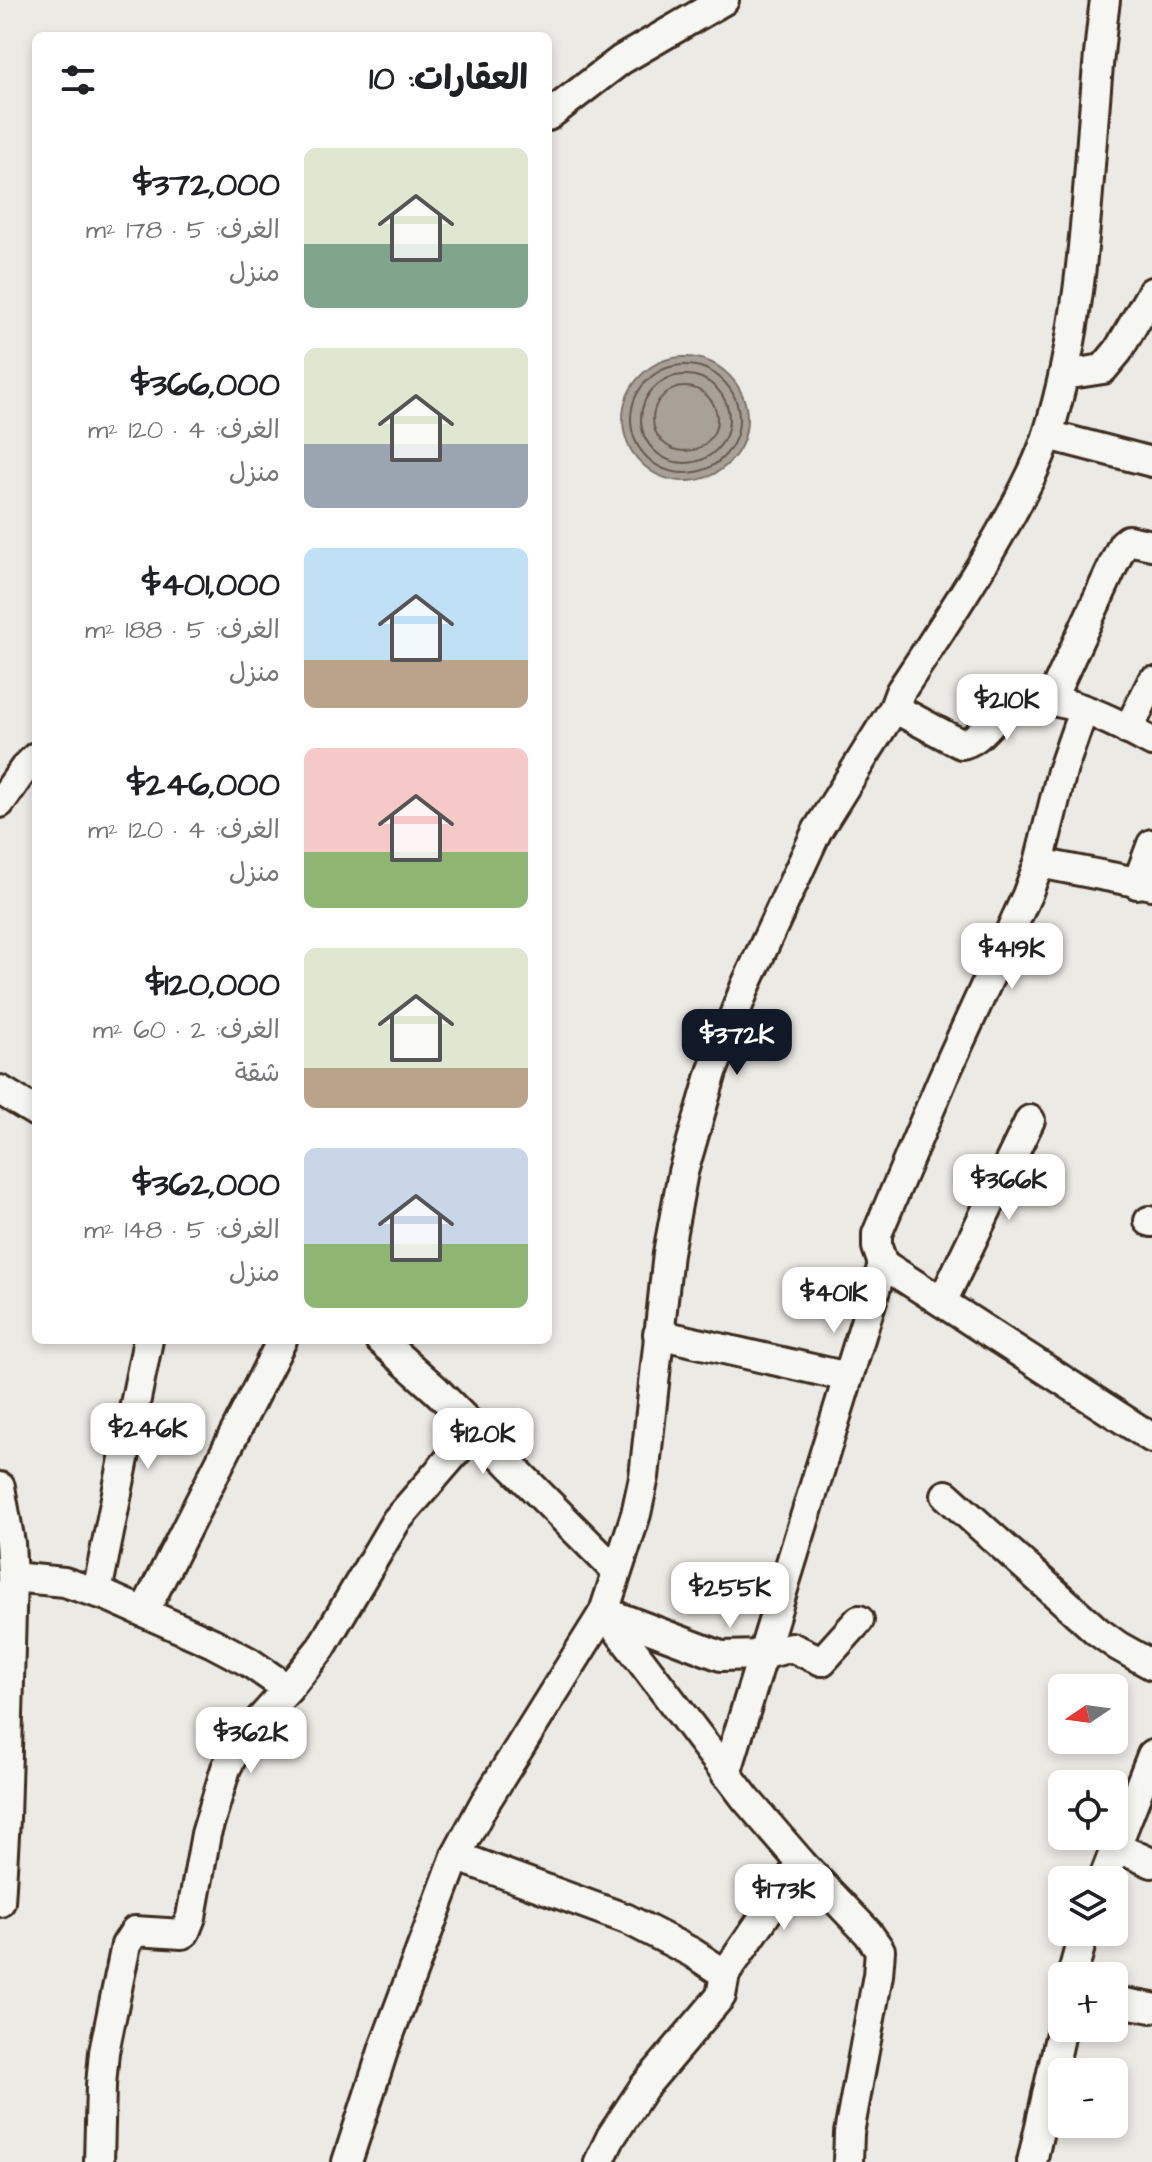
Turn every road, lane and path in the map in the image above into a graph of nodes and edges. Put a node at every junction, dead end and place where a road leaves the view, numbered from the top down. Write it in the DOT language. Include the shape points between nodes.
graph roads {
  1 [pos="724,0"];
  2 [pos="1105,0"];
  3 [pos="552,113"];
  4 [pos="1152,292"];
  5 [pos="1064,375"];
  6 [pos="1048,435"];
  7 [pos="1152,462"];
  8 [pos="1152,545"];
  9 [pos="1152,682"];
  10 [pos="1051,700"];
  11 [pos="894,708"];
  12 [pos="1083,711"];
  13 [pos="1140,736"];
  14 [pos="32,761"];
  15 [pos="0,803"];
  16 [pos="1152,844"];
  17 [pos="1039,863"];
  18 [pos="1145,884"];
  19 [pos="0,1090"];
  20 [pos="32,1110"];
  21 [pos="1030,1120"];
  22 [pos="883,1264"];
  23 [pos="942,1302"];
  24 [pos="658,1334"];
  25 [pos="147,1344"];
  26 [pos="280,1344"];
  27 [pos="384,1344"];
  28 [pos="848,1377"];
  29 [pos="474,1431"];
  30 [pos="1152,1438"];
  31 [pos="0,1487"];
  32 [pos="946,1495"];
  33 [pos="616,1571"];
  34 [pos="12,1577"];
  35 [pos="97,1592"];
  36 [pos="144,1612"];
  37 [pos="604,1612"];
  38 [pos="859,1620"];
  39 [pos="763,1655"];
  40 [pos="1152,1665"];
  41 [pos="288,1689"];
  42 [pos="1152,1755"];
  43 [pos="726,1774"];
  44 [pos="1128,1816"];
  45 [pos="1123,1850"];
  46 [pos="456,1856"];
  47 [pos="801,1863"];
  48 [pos="1152,1863"];
  49 [pos="0,1902"];
  50 [pos="725,1974"];
  51 [pos="1128,2004"];
  52 [pos="1152,2008"];
  53 [pos="1059,2042"];
  54 [pos="99,2162"];
  55 [pos="347,2162"];
  56 [pos="599,2162"];
  57 [pos="848,2162"];
  58 [pos="1032,2162"];
  1 -- 3 [label="street" via="621,60"];
  2 -- 5 [label="street" via="1082,274"];
  4 -- 5 [label="street" via="1103,369"];
  5 -- 6 [label="street"];
  6 -- 7 [label="street"];
  6 -- 11 [label="street" via="1022,495"];
  8 -- 10 [label="street" via="1128,540 1123,544"];
  9 -- 13 [label="street"];
  10 -- 11 [label="street" via="1013,703 976,739 961,744"];
  10 -- 12 [label="street"];
  11 -- 24 [label="street" via="817,831 712,1072 683,1172"];
  12 -- 13 [label="street"];
  12 -- 17 [label="street"];
  14 -- 15 [label="street"];
  16 -- 18 [label="street"];
  17 -- 18 [label="street"];
  17 -- 22 [label="street" via="877,1234"];
  19 -- 20 [label="street"];
  21 -- 23 [label="street"];
  22 -- 23 [label="street"];
  22 -- 28 [label="street"];
  23 -- 30 [label="street"];
  24 -- 28 [label="street"];
  24 -- 33 [label="street" via="644,1477"];
  25 -- 35 [label="street"];
  26 -- 36 [label="street"];
  27 -- 29 [label="street"];
  28 -- 39 [label="street"];
  29 -- 33 [label="street"];
  29 -- 41 [label="street" via="396,1521 321,1648"];
  31 -- 34 [label="street"];
  32 -- 40 [label="street" via="1097,1631"];
  33 -- 37 [label="street"];
  34 -- 35 [label="street" via="64,1582"];
  34 -- 49 [label="street"];
  35 -- 36 [label="street"];
  36 -- 41 [label="street" via="249,1662"];
  37 -- 39 [label="street" via="721,1656"];
  37 -- 43 [label="street"];
  37 -- 46 [label="street"];
  38 -- 39 [label="street" via="822,1661 791,1647"];
  39 -- 43 [label="street"];
  41 -- 54 [label="street" via="240,1742 226,1768 185,1932 135,1931 126,1945 104,2052"];
  42 -- 44 [label="street"];
  43 -- 47 [label="street"];
  45 -- 48 [label="street"];
  46 -- 50 [label="street" via="627,1919"];
  46 -- 55 [label="street"];
  47 -- 50 [label="street"];
  47 -- 57 [label="street" via="880,1950"];
  50 -- 56 [label="street" via="721,1996 644,2087"];
  51 -- 52 [label="street"];
  53 -- 58 [label="street"];
}
